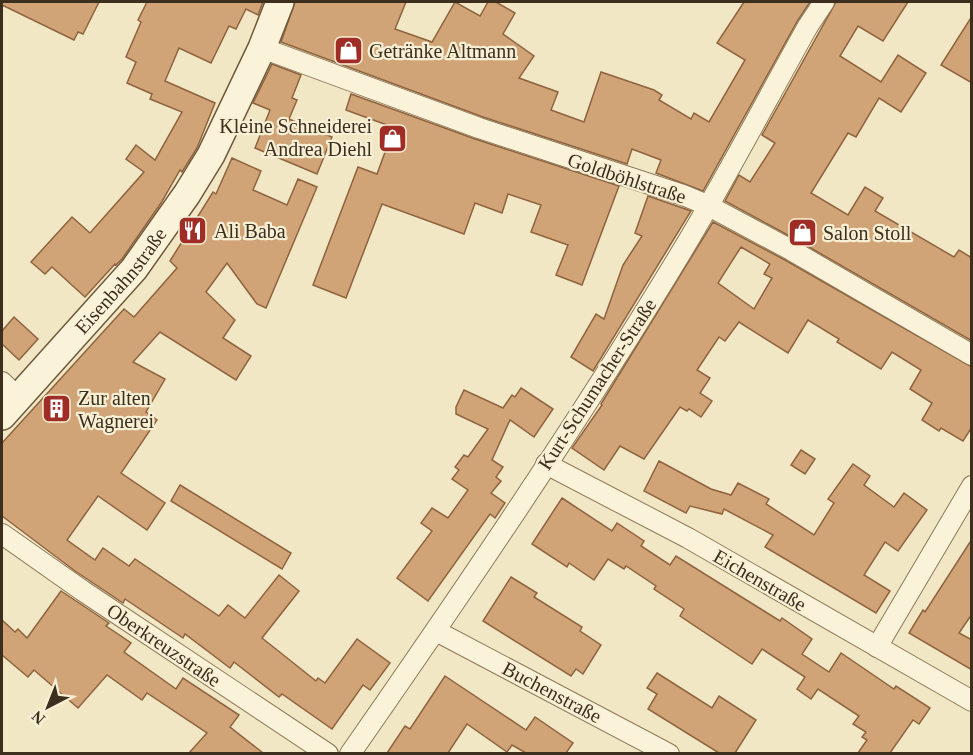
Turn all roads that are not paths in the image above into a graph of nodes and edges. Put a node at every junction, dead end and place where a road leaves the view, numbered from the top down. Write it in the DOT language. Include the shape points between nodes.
graph roads {
  1 [pos="280,2"];
  2 [pos="824,2"];
  3 [pos="262,48"];
  4 [pos="707,206"];
  5 [pos="972,354"];
  6 [pos="7,399"];
  7 [pos="546,464"];
  8 [pos="972,486"];
  9 [pos="2,534"];
  10 [pos="436,631"];
  11 [pos="877,647"];
  12 [pos="972,701"];
  13 [pos="328,753"];
  14 [pos="350,753"];
  15 [pos="669,753"];
  1 -- 3 [label="main road, Eisenbahnstraße"];
  2 -- 4 [label="street, Kurt-Schumacher-Straße"];
  3 -- 4 [label="street, Goldböhlstraße"];
  3 -- 6 [label="main road, Eisenbahnstraße" via="211,156 134,269"];
  4 -- 5 [label="street, Goldböhlstraße"];
  4 -- 7 [label="street, Kurt-Schumacher-Straße" via="623,347"];
  7 -- 10 [label="street, Kurt-Schumacher-Straße"];
  7 -- 11 [label="street, Eichenstraße" via="688,538"];
  8 -- 11 [label="street"];
  9 -- 13 [label="street, Oberkreuzstraße"];
  10 -- 14 [label="street, Kurt-Schumacher-Straße"];
  10 -- 15 [label="street, Buchenstraße"];
  11 -- 12 [label="street, Eichenstraße"];
}
